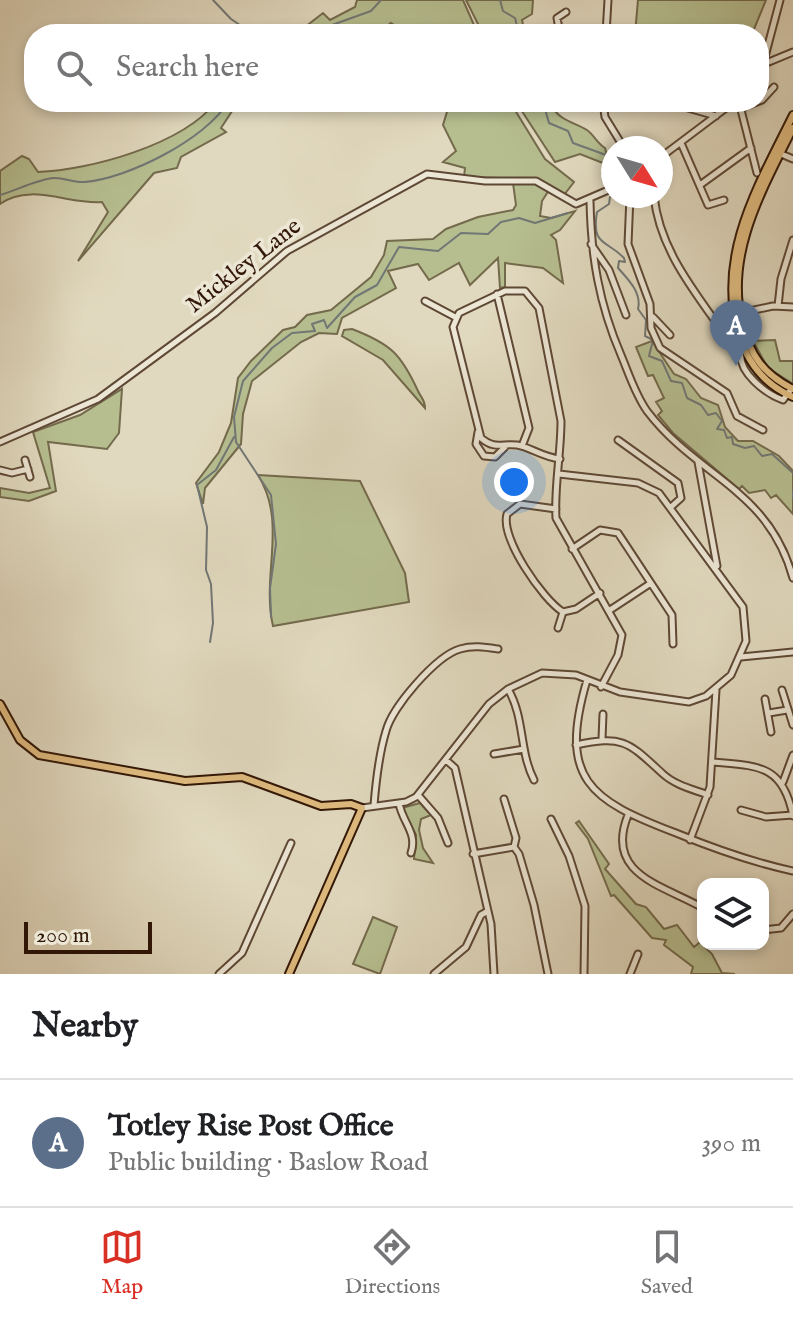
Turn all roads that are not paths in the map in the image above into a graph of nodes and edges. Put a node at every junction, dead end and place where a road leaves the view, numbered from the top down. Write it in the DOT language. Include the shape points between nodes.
graph roads {
  1 [pos="608,0"];
  2 [pos="780,0"];
  3 [pos="566,12"];
  4 [pos="558,24"];
  5 [pos="607,24"];
  6 [pos="769,38"];
  7 [pos="793,52"];
  8 [pos="769,62"];
  9 [pos="774,87"];
  10 [pos="769,92"];
  11 [pos="604,112"];
  12 [pos="703,112"];
  13 [pos="724,112"];
  14 [pos="740,112"];
  15 [pos="793,115"];
  16 [pos="717,116"];
  17 [pos="793,128"];
  18 [pos="617,136"];
  19 [pos="681,143"];
  20 [pos="751,148"];
  21 [pos="673,149"];
  22 [pos="778,153"];
  23 [pos="793,159"];
  24 [pos="757,173"];
  25 [pos="700,185"];
  26 [pos="601,195"];
  27 [pos="724,200"];
  28 [pos="590,201"];
  29 [pos="630,208"];
  30 [pos="655,208"];
  31 [pos="793,240"];
  32 [pos="591,244"];
  33 [pos="497,294"];
  34 [pos="425,301"];
  35 [pos="778,306"];
  36 [pos="793,307"];
  37 [pos="740,313"];
  38 [pos="626,315"];
  39 [pos="652,316"];
  40 [pos="455,317"];
  41 [pos="670,335"];
  42 [pos="745,350"];
  43 [pos="792,392"];
  44 [pos="763,430"];
  45 [pos="479,431"];
  46 [pos="618,440"];
  47 [pos="0,442"];
  48 [pos="522,446"];
  49 [pos="505,447"];
  50 [pos="560,459"];
  51 [pos="25,460"];
  52 [pos="698,461"];
  53 [pos="28,469"];
  54 [pos="0,470"];
  55 [pos="559,474"];
  56 [pos="30,477"];
  57 [pos="671,507"];
  58 [pos="556,509"];
  59 [pos="572,549"];
  60 [pos="713,552"];
  61 [pos="706,556"];
  62 [pos="718,571"];
  63 [pos="793,578"];
  64 [pos="651,583"];
  65 [pos="600,593"];
  66 [pos="610,610"];
  67 [pos="563,612"];
  68 [pos="558,628"];
  69 [pos="673,644"];
  70 [pos="495,647"];
  71 [pos="793,652"];
  72 [pos="741,657"];
  73 [pos="587,680"];
  74 [pos="601,687"];
  75 [pos="508,689"];
  76 [pos="716,689"];
  77 [pos="782,690"];
  78 [pos="765,699"];
  79 [pos="0,704"];
  80 [pos="787,710"];
  81 [pos="769,713"];
  82 [pos="603,714"];
  83 [pos="793,725"];
  84 [pos="771,732"];
  85 [pos="602,739"];
  86 [pos="576,745"];
  87 [pos="524,749"];
  88 [pos="494,754"];
  89 [pos="793,755"];
  90 [pos="446,760"];
  91 [pos="712,762"];
  92 [pos="534,780"];
  93 [pos="783,782"];
  94 [pos="418,795"];
  95 [pos="708,795"];
  96 [pos="791,797"];
  97 [pos="504,799"];
  98 [pos="399,803"];
  99 [pos="374,805"];
  100 [pos="362,808"];
  101 [pos="741,810"];
  102 [pos="628,815"];
  103 [pos="793,815"];
  104 [pos="551,819"];
  105 [pos="690,840"];
  106 [pos="291,843"];
  107 [pos="448,843"];
  108 [pos="514,847"];
  109 [pos="411,853"];
  110 [pos="473,854"];
  111 [pos="793,871"];
  112 [pos="697,905"];
  113 [pos="488,911"];
  114 [pos="793,914"];
  115 [pos="769,929"];
  116 [pos="638,954"];
  117 [pos="219,974"];
  118 [pos="289,974"];
  119 [pos="434,974"];
  120 [pos="494,974"];
  121 [pos="548,974"];
  122 [pos="584,974"];
  123 [pos="630,974"];
  1 -- 5 [label="street"];
  2 -- 6 [label="street"];
  3 -- 4 [label="street" via="557,18"];
  7 -- 8 [label="street"];
  9 -- 10 [label="street"];
  11 -- 18 [label="street"];
  12 -- 16 [label="street"];
  13 -- 16 [label="street"];
  14 -- 20 [label="street"];
  15 -- 22 [label="main road"];
  16 -- 19 [label="street"];
  17 -- 22 [label="main road"];
  19 -- 21 [label="street"];
  19 -- 25 [label="street"];
  20 -- 24 [label="street"];
  20 -- 25 [label="street"];
  22 -- 23 [label="street"];
  22 -- 37 [label="main road" via="741,249"];
  22 -- 42 [label="main road" via="744,222 732,265 733,308"];
  25 -- 27 [label="street" via="709,206"];
  26 -- 28 [label="street"];
  28 -- 32 [label="street"];
  28 -- 47 [label="street, Mickley Lane" via="573,203 536,181 427,174 287,251 215,313 84,408"];
  29 -- 39 [label="street" via="628,244"];
  30 -- 42 [label="street" via="665,244 734,348"];
  31 -- 35 [label="street"];
  32 -- 38 [label="street" via="609,270"];
  32 -- 52 [label="street" via="599,299 635,391 648,412"];
  33 -- 40 [label="street"];
  33 -- 48 [label="street" via="529,428"];
  33 -- 50 [label="street" via="525,291 539,308 561,421"];
  34 -- 40 [label="street"];
  35 -- 36 [label="street"];
  35 -- 37 [label="street"];
  37 -- 42 [label="main road"];
  39 -- 41 [label="street"];
  39 -- 44 [label="street" via="651,328 661,350 727,393 735,414"];
  40 -- 45 [label="street" via="453,327"];
  42 -- 43 [label="main road" via="764,379"];
  45 -- 49 [label="street" via="485,441"];
  45 -- 49 [label="street" via="476,444 484,456 495,457"];
  46 -- 57 [label="street" via="678,483 681,498"];
  48 -- 49 [label="street"];
  48 -- 50 [label="street"];
  50 -- 55 [label="street"];
  51 -- 53 [label="street"];
  52 -- 60 [label="street"];
  52 -- 63 [label="street" via="764,517 783,545"];
  53 -- 54 [label="street"];
  53 -- 56 [label="street"];
  55 -- 57 [label="street" via="647,486"];
  55 -- 58 [label="street"];
  57 -- 61 [label="street"];
  58 -- 59 [label="street" via="558,525"];
  58 -- 67 [label="street" via="520,504 505,520 526,569"];
  59 -- 64 [label="street" via="600,530 612,530"];
  59 -- 65 [label="street"];
  60 -- 61 [label="street"];
  60 -- 62 [label="street"];
  61 -- 62 [label="street"];
  62 -- 72 [label="street" via="746,614"];
  64 -- 66 [label="street"];
  64 -- 69 [label="street" via="672,615"];
  65 -- 66 [label="street"];
  65 -- 67 [label="street"];
  66 -- 74 [label="street" via="622,645"];
  67 -- 68 [label="street"];
  70 -- 99 [label="street" via="459,649 446,657 394,712 386,729"];
  71 -- 72 [label="street"];
  72 -- 76 [label="street"];
  73 -- 74 [label="street"];
  73 -- 75 [label="street" via="542,673"];
  73 -- 86 [label="street"];
  74 -- 76 [label="street" via="689,702"];
  75 -- 87 [label="street" via="521,714"];
  75 -- 90 [label="street" via="483,711"];
  76 -- 91 [label="street"];
  77 -- 80 [label="street"];
  78 -- 81 [label="street"];
  79 -- 100 [label="main road" via="20,740 39,755 189,781 242,777 321,806"];
  80 -- 81 [label="street"];
  80 -- 83 [label="street"];
  81 -- 84 [label="street"];
  82 -- 85 [label="street"];
  85 -- 86 [label="street"];
  85 -- 95 [label="street" via="629,744 676,783"];
  86 -- 102 [label="street" via="595,793"];
  87 -- 88 [label="street"];
  87 -- 92 [label="street"];
  89 -- 93 [label="street"];
  90 -- 94 [label="street"];
  90 -- 110 [label="street" via="455,768"];
  91 -- 93 [label="street" via="758,766"];
  91 -- 95 [label="street"];
  93 -- 96 [label="street"];
  94 -- 98 [label="street"];
  94 -- 107 [label="street" via="438,818"];
  95 -- 105 [label="street"];
  96 -- 103 [label="street"];
  97 -- 108 [label="street"];
  98 -- 99 [label="street"];
  98 -- 109 [label="street" via="412,833"];
  99 -- 100 [label="street"];
  100 -- 118 [label="main road"];
  101 -- 103 [label="street" via="766,817"];
  102 -- 105 [label="street"];
  102 -- 112 [label="street" via="620,843 631,865 641,877"];
  104 -- 122 [label="street" via="585,906"];
  105 -- 111 [label="street" via="738,859"];
  106 -- 117 [label="street" via="242,953"];
  108 -- 110 [label="street"];
  108 -- 121 [label="street" via="534,905"];
  110 -- 113 [label="street"];
  113 -- 119 [label="street" via="466,947"];
  113 -- 120 [label="street"];
  114 -- 115 [label="street" via="781,928"];
  116 -- 123 [label="street"];
}
